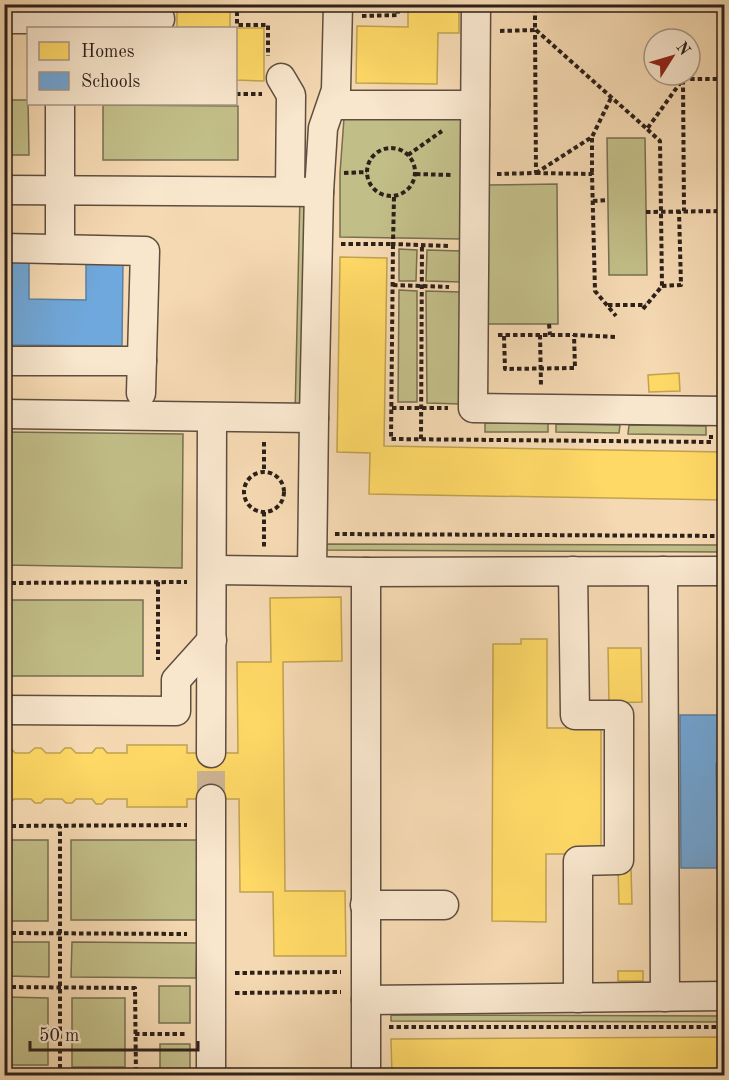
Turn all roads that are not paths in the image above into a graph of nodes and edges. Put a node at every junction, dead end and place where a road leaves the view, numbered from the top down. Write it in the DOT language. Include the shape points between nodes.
graph roads {
  1 [pos="338,10"];
  2 [pos="476,18"];
  3 [pos="4,19"];
  4 [pos="160,19"];
  5 [pos="60,24"];
  6 [pos="274,72"];
  7 [pos="335,95"];
  8 [pos="60,105"];
  9 [pos="475,105"];
  10 [pos="4,190"];
  11 [pos="290,191"];
  12 [pos="319,192"];
  13 [pos="60,198"];
  14 [pos="4,249"];
  15 [pos="60,249"];
  16 [pos="4,361"];
  17 [pos="142,361"];
  18 [pos="141,393"];
  19 [pos="724,411"];
  20 [pos="4,414"];
  21 [pos="212,418"];
  22 [pos="314,418"];
  23 [pos="312,571"];
  24 [pos="573,571"];
  25 [pos="663,571"];
  26 [pos="724,571"];
  27 [pos="366,572"];
  28 [pos="212,576"];
  29 [pos="212,640"];
  30 [pos="4,710"];
  31 [pos="211,753"];
  32 [pos="211,812"];
  33 [pos="365,904"];
  34 [pos="444,905"];
  35 [pos="724,996"];
  36 [pos="665,997"];
  37 [pos="366,998"];
  38 [pos="578,998"];
  39 [pos="211,1076"];
  40 [pos="366,1076"];
  1 -- 7 [label="lane"];
  2 -- 9 [label="lane"];
  3 -- 5 [label="lane"];
  4 -- 5 [label="lane"];
  6 -- 11 [label="lane" via="291,95"];
  7 -- 9 [label="lane" via="340,105"];
  7 -- 12 [label="lane" via="323,128"];
  8 -- 13 [label="lane"];
  9 -- 19 [label="lane" via="473,408 542,409 630,401"];
  10 -- 13 [label="lane"];
  11 -- 12 [label="lane"];
  11 -- 13 [label="lane"];
  12 -- 22 [label="lane"];
  13 -- 15 [label="lane"];
  14 -- 15 [label="lane"];
  15 -- 17 [label="lane" via="145,251"];
  16 -- 17 [label="lane"];
  17 -- 18 [label="lane"];
  20 -- 21 [label="lane"];
  21 -- 22 [label="lane"];
  21 -- 28 [label="lane"];
  22 -- 23 [label="lane"];
  23 -- 27 [label="lane"];
  23 -- 28 [label="lane" via="264,570"];
  24 -- 25 [label="lane"];
  24 -- 27 [label="lane"];
  24 -- 38 [label="lane" via="575,715 619,715 619,860 579,861"];
  25 -- 26 [label="lane"];
  25 -- 36 [label="lane"];
  27 -- 33 [label="lane"];
  28 -- 29 [label="lane"];
  29 -- 30 [label="lane" via="176,681 176,711"];
  29 -- 31 [label="lane"];
  32 -- 39 [label="lane"];
  33 -- 34 [label="lane"];
  33 -- 37 [label="lane"];
  35 -- 36 [label="lane"];
  36 -- 38 [label="lane"];
  37 -- 38 [label="lane"];
  37 -- 40 [label="lane"];
}
